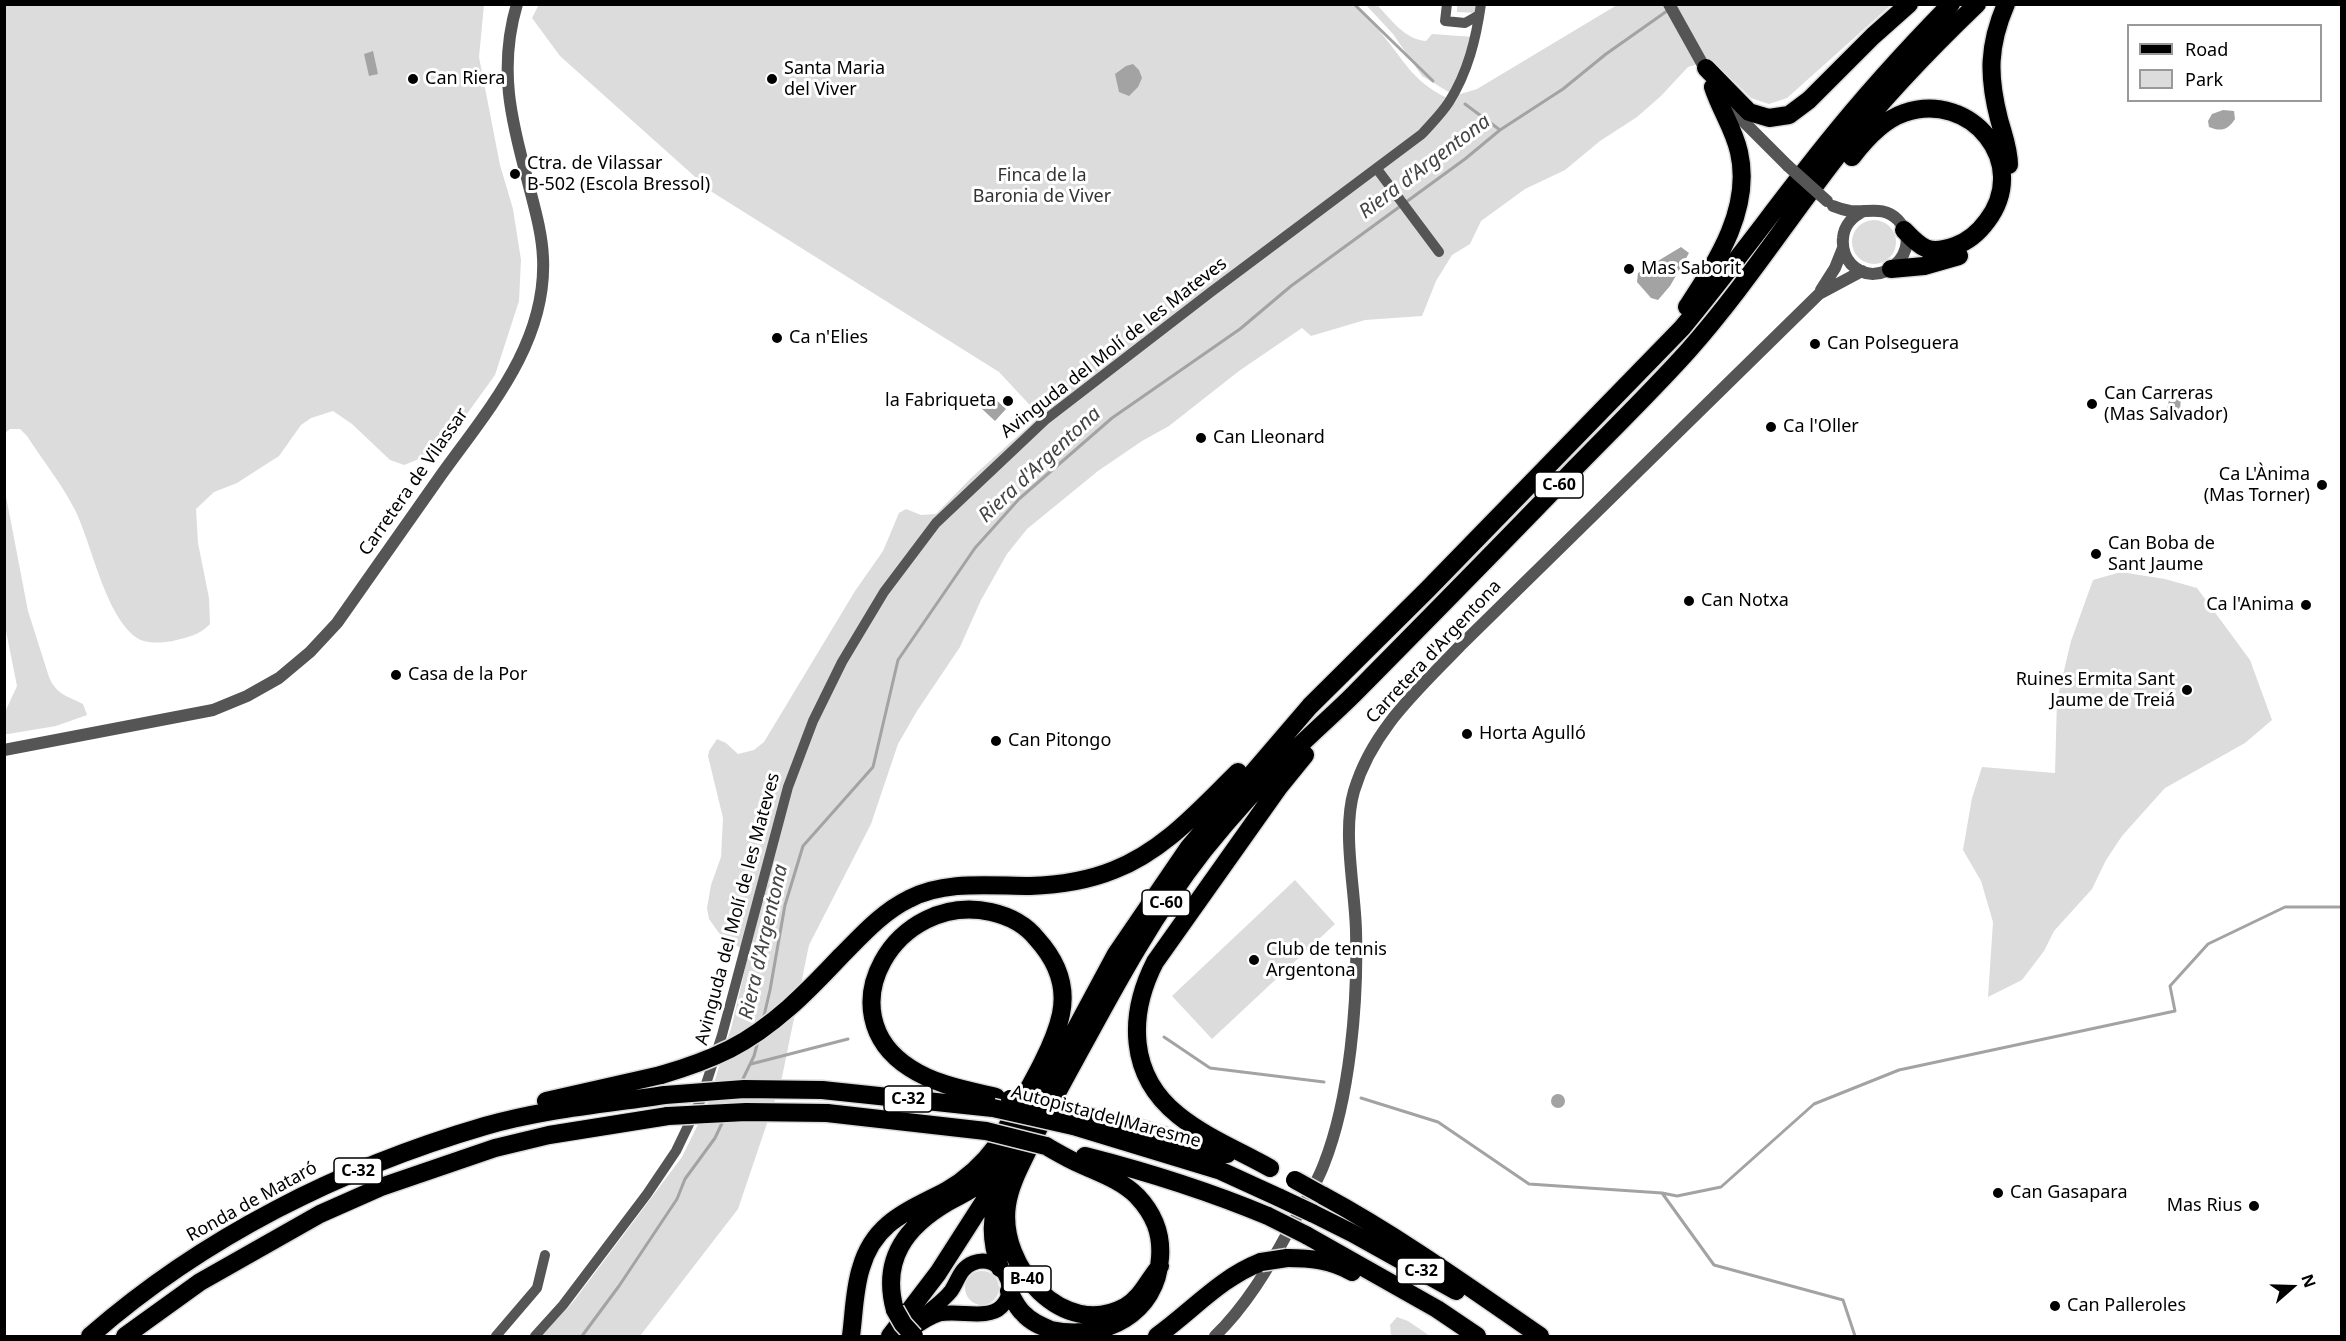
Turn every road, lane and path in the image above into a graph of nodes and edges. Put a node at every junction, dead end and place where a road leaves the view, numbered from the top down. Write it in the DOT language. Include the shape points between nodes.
graph roads {
  1 [pos="517,4"];
  2 [pos="1447,4"];
  3 [pos="1669,4"];
  4 [pos="1909,4"];
  5 [pos="1951,4"];
  6 [pos="1977,4"];
  7 [pos="2006,4"];
  8 [pos="1480,10"];
  9 [pos="1702,63"];
  10 [pos="1713,87"];
  11 [pos="1377,169"];
  12 [pos="1830,203"];
  13 [pos="1864,211"];
  14 [pos="1904,230"];
  15 [pos="1844,234"];
  16 [pos="1770,246"];
  17 [pos="1843,248"];
  18 [pos="1439,252"];
  19 [pos="1891,269"];
  20 [pos="1862,271"];
  21 [pos="1819,294"];
  22 [pos="1654,357"];
  23 [pos="1310,706"];
  24 [pos="1336,712"];
  25 [pos="4,750"];
  26 [pos="665,1095"];
  27 [pos="995,1102"];
  28 [pos="1073,1119"];
  29 [pos="1031,1126"];
  30 [pos="1046,1146"];
  31 [pos="373,1165"];
  32 [pos="1270,1168"];
  33 [pos="545,1254"];
  34 [pos="1160,1266"];
  35 [pos="1000,1268"];
  36 [pos="956,1282"];
  37 [pos="1009,1291"];
  38 [pos="971,1312"];
  39 [pos="910,1334"];
  40 [pos="90,1336"];
  41 [pos="125,1336"];
  42 [pos="496,1336"];
  43 [pos="535,1336"];
  44 [pos="851,1336"];
  45 [pos="890,1336"];
  46 [pos="1157,1336"];
  47 [pos="1215,1336"];
  48 [pos="1462,1336"];
  49 [pos="1477,1336"];
  50 [pos="1525,1336"];
  51 [pos="1540,1336"];
  1 -- 25 [label="street, Carretera de Vilassar" via="506,63 509,107 543,257 536,317 529,340 506,384 337,623 279,678 213,710"];
  2 -- 8 [label="street" via="1445,21 1465,23"];
  3 -- 9 [label="street"];
  4 -- 9 [label="highway" via="1789,115 1769,118 1749,112"];
  5 -- 22 [label="highway, C-60" via="1825,144 1717,286"];
  6 -- 16 [label="highway, C-60" via="1926,53 1845,146"];
  7 -- 19 [label="highway" via="1990,65 2009,157 2008,198 2002,216 1987,238 1973,249 1924,266"];
  8 -- 11 [label="street, Avinguda del Molí de les Mateves" via="1477,37 1448,104 1422,134"];
  9 -- 10 [label="street"];
  10 -- 12 [label="street, bridge" via="1735,116"];
  10 -- 22 [label="highway" via="1739,152 1740,200 1724,247"];
  11 -- 18 [label="street"];
  11 -- 43 [label="street, Avinguda del Molí de les Mateves" via="1045,420 936,523 884,592 842,662 813,721 788,787 722,1035 701,1099 676,1151 647,1194"];
  12 -- 13 [label="street" via="1848,211"];
  12 -- 15 [label="street"];
  13 -- 14 [label="street" via="1886,212"];
  13 -- 15 [label="street" via="1851,220"];
  14 -- 16 [label="highway" via="1927,250 1944,250 1963,243 1994,212 2000,196 2001,163 1991,140 1961,114 1923,109 1903,113 1884,124 1792,228"];
  14 -- 19 [label="street" via="1905,252"];
  15 -- 17 [label="street"];
  16 -- 24 [label="highway, C-60" via="1656,385"];
  17 -- 20 [label="street" via="1850,262"];
  17 -- 21 [label="street"];
  19 -- 20 [label="street" via="1875,274"];
  20 -- 21 [label="street"];
  21 -- 47 [label="street, Carretera d'Argentona" via="1416,691 1365,759 1353,793 1350,819 1356,933 1354,1014 1336,1128 1323,1166 1279,1249 1256,1287"];
  22 -- 23 [label="highway, C-60"];
  23 -- 29 [label="highway, C-60" via="1175,865 1116,954"];
  23 -- 31 [label="highway, bridge" via="1280,729 1182,826 1149,853 1115,870 1075,882 971,886 910,897 877,921 780,1016 731,1048 661,1075 488,1115 442,1130"];
  24 -- 29 [label="highway, C-60" via="1292,752 1204,851 1151,924"];
  24 -- 32 [label="highway" via="1155,962 1137,1013 1140,1058 1146,1075 1164,1101 1179,1115"];
  26 -- 27 [label="highway, Autopista del Maresme / C-32, bridge" via="744,1089 822,1090"];
  26 -- 31 [label="highway, Ronda de Mataró / C-32" via="496,1124"];
  27 -- 28 [label="highway, Autopista del Maresme / C-32, bridge"];
  27 -- 44 [label="highway" via="931,1080 909,1068 892,1053 873,1013 873,988 888,950 921,921 942,913 981,910 1000,914 1030,931 1055,961 1061,987 1061,1014 1042,1060 987,1158 947,1190 894,1218 876,1236 861,1268"];
  28 -- 32 [label="highway" via="1200,1145"];
  28 -- 50 [label="highway, Autopista del Maresme / C-32, bridge" via="1221,1172 1312,1213 1450,1288"];
  29 -- 34 [label="highway, B-40" via="1012,1184 1006,1231 1011,1251 1030,1283 1059,1305 1077,1312 1110,1313 1138,1298"];
  29 -- 35 [label="highway, C-60" via="994,1208 992,1239"];
  29 -- 39 [label="highway, bridge" via="980,1183 929,1215 902,1242 894,1257 890,1289 895,1310"];
  29 -- 45 [label="highway" via="938,1273"];
  30 -- 34 [label="highway" via="1135,1194 1160,1232"];
  30 -- 41 [label="highway, C-32, bridge" via="986,1131 827,1113 668,1116 549,1135 495,1148 381,1187 320,1214 200,1282"];
  30 -- 49 [label="highway, C-32, bridge" via="1147,1172 1268,1216 1437,1309"];
  31 -- 40 [label="highway, Ronda de Mataró / C-32" via="311,1191 186,1262 124,1306"];
  32 -- 51 [label="highway, bridge" via="1385,1232"];
  33 -- 42 [label="street" via="537,1288"];
  34 -- 37 [label="highway" via="1157,1282 1137,1314 1108,1332 1089,1336 1056,1332 1031,1320"];
  35 -- 36 [label="main road" via="990,1262 974,1262 961,1271"];
  35 -- 37 [label="main road, C-60"];
  36 -- 38 [label="main road" via="958,1300"];
  36 -- 39 [label="main road"];
  37 -- 38 [label="main road" via="1006,1302 995,1312"];
  38 -- 39 [label="main road" via="939,1314"];
  46 -- 48 [label="highway, bridge" via="1215,1287 1243,1269 1287,1258 1312,1258 1340,1265"];
}
